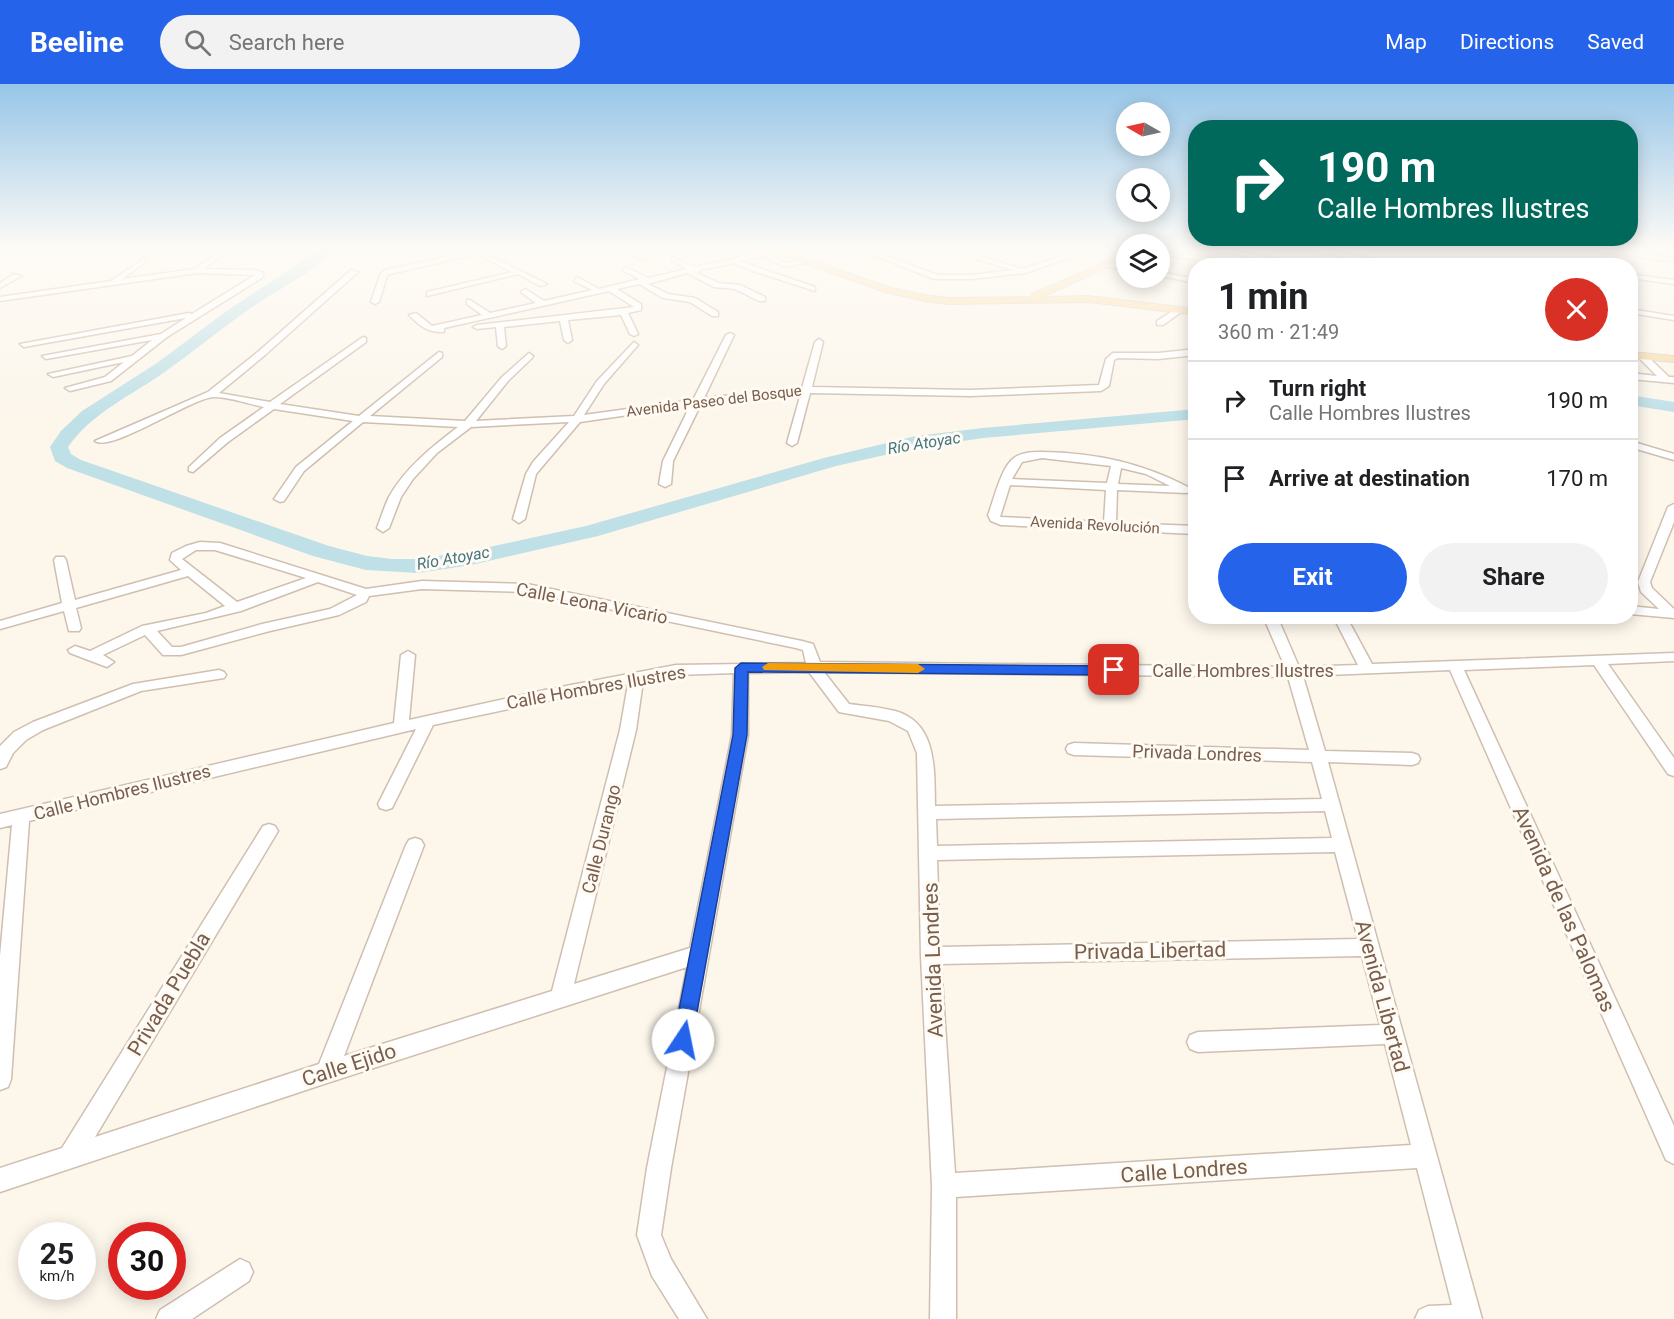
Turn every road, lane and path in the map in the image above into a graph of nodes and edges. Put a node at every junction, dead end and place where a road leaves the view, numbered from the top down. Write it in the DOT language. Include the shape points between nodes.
graph roads {
  1 [pos="210,305"];
  2 [pos="317,305"];
  3 [pos="473,305"];
  4 [pos="540,305"];
  5 [pos="637,305"];
  6 [pos="700,305"];
  7 [pos="1142,305"];
  8 [pos="1164,305"];
  9 [pos="1188,309"];
  10 [pos="1180,310"];
  11 [pos="1188,310"];
  12 [pos="624,312"];
  13 [pos="1638,312"];
  14 [pos="195,314"];
  15 [pos="715,314"];
  16 [pos="413,315"];
  17 [pos="488,316"];
  18 [pos="563,318"];
  19 [pos="1674,318"];
  20 [pos="1160,323"];
  21 [pos="500,325"];
  22 [pos="431,329"];
  23 [pos="634,333"];
  24 [pos="164,335"];
  25 [pos="730,335"];
  26 [pos="568,339"];
  27 [pos="363,340"];
  28 [pos="819,342"];
  29 [pos="24,344"];
  30 [pos="634,345"];
  31 [pos="502,346"];
  32 [pos="1638,351"];
  33 [pos="1188,353"];
  34 [pos="1674,354"];
  35 [pos="439,355"];
  36 [pos="46,356"];
  37 [pos="529,356"];
  38 [pos="1638,356"];
  39 [pos="1638,357"];
  40 [pos="134,358"];
  41 [pos="1656,358"];
  42 [pos="1674,359"];
  43 [pos="53,374"];
  44 [pos="1638,376"];
  45 [pos="1672,378"];
  46 [pos="70,388"];
  47 [pos="806,390"];
  48 [pos="211,394"];
  49 [pos="697,402"];
  50 [pos="272,406"];
  51 [pos="362,419"];
  52 [pos="577,419"];
  53 [pos="468,424"];
  54 [pos="100,441"];
  55 [pos="792,443"];
  56 [pos="1638,446"];
  57 [pos="1674,457"];
  58 [pos="1118,463"];
  59 [pos="193,469"];
  60 [pos="1006,482"];
  61 [pos="664,484"];
  62 [pos="1112,488"];
  63 [pos="1188,490"];
  64 [pos="1188,491"];
  65 [pos="280,499"];
  66 [pos="1674,507"];
  67 [pos="519,519"];
  68 [pos="1110,526"];
  69 [pos="383,528"];
  70 [pos="1188,530"];
  71 [pos="60,560"];
  72 [pos="191,571"];
  73 [pos="319,578"];
  74 [pos="365,593"];
  75 [pos="69,606"];
  76 [pos="236,608"];
  77 [pos="1638,611"];
  78 [pos="1673,614"];
  79 [pos="1273,624"];
  80 [pos="1343,624"];
  81 [pos="0,625"];
  82 [pos="74,628"];
  83 [pos="147,629"];
  84 [pos="75,650"];
  85 [pos="92,655"];
  86 [pos="408,655"];
  87 [pos="1674,657"];
  88 [pos="1597,659"];
  89 [pos="107,662"];
  90 [pos="1455,666"];
  91 [pos="815,667"];
  92 [pos="741,668"];
  93 [pos="1367,669"];
  94 [pos="1294,672"];
  95 [pos="219,675"];
  96 [pos="636,679"];
  97 [pos="427,722"];
  98 [pos="401,728"];
  99 [pos="1074,749"];
  100 [pos="1319,758"];
  101 [pos="1412,759"];
  102 [pos="0,763"];
  103 [pos="1674,770"];
  104 [pos="386,804"];
  105 [pos="1331,805"];
  106 [pos="927,813"];
  107 [pos="21,817"];
  108 [pos="0,821"];
  109 [pos="269,831"];
  110 [pos="415,845"];
  111 [pos="1342,845"];
  112 [pos="928,852"];
  113 [pos="1369,947"];
  114 [pos="699,954"];
  115 [pos="931,956"];
  116 [pos="561,998"];
  117 [pos="1392,1034"];
  118 [pos="1198,1042"];
  119 [pos="327,1072"];
  120 [pos="0,1078"];
  121 [pos="1674,1152"];
  122 [pos="1424,1156"];
  123 [pos="69,1158"];
  124 [pos="0,1180"];
  125 [pos="944,1186"];
  126 [pos="240,1272"];
  127 [pos="1469,1318"];
  128 [pos="169,1319"];
  129 [pos="694,1319"];
  130 [pos="943,1319"];
  131 [pos="1428,1319"];
  1 -- 14 [label="street"];
  2 -- 48 [label="street"];
  3 -- 17 [label="street"];
  4 -- 17 [label="street"];
  5 -- 12 [label="street" via="632,311"];
  6 -- 15 [label="street"];
  7 -- 10 [label="main road"];
  8 -- 9 [label="main road"];
  10 -- 11 [label="main road"];
  10 -- 20 [label="street"];
  12 -- 18 [label="street"];
  12 -- 23 [label="street"];
  13 -- 19 [label="street"];
  14 -- 24 [label="street"];
  14 -- 29 [label="street"];
  16 -- 22 [label="street"];
  17 -- 22 [label="street"];
  18 -- 21 [label="street"];
  18 -- 26 [label="street"];
  21 -- 22 [label="street"];
  21 -- 31 [label="street"];
  24 -- 36 [label="street"];
  24 -- 40 [label="street"];
  25 -- 49 [label="street"];
  27 -- 50 [label="street"];
  28 -- 47 [label="street"];
  30 -- 52 [label="street" via="600,383"];
  32 -- 34 [label="main road"];
  33 -- 47 [label="street, Avenida Paseo del Bosque" via="1116,355 1110,359 1101,388 970,393"];
  35 -- 51 [label="street"];
  37 -- 53 [label="street"];
  38 -- 41 [label="main road"];
  39 -- 45 [label="street"];
  40 -- 43 [label="street"];
  40 -- 46 [label="street" via="102,381"];
  41 -- 42 [label="main road"];
  41 -- 45 [label="street"];
  44 -- 45 [label="street"];
  47 -- 49 [label="street, Avenida Paseo del Bosque"];
  47 -- 55 [label="street"];
  48 -- 50 [label="street, Avenida Paseo del Bosque"];
  48 -- 54 [label="street"];
  49 -- 52 [label="street, Avenida Paseo del Bosque"];
  49 -- 61 [label="street" via="668,461"];
  50 -- 51 [label="street, Avenida Paseo del Bosque"];
  50 -- 59 [label="street" via="224,440"];
  51 -- 53 [label="street, Avenida Paseo del Bosque"];
  51 -- 65 [label="street" via="300,469"];
  52 -- 53 [label="street, Avenida Paseo del Bosque"];
  52 -- 67 [label="street" via="531,474"];
  53 -- 69 [label="street" via="408,477"];
  56 -- 57 [label="street"];
  58 -- 60 [label="street" via="1076,456 1024,456 1016,462"];
  58 -- 62 [label="street"];
  58 -- 63 [label="street"];
  60 -- 62 [label="street"];
  60 -- 68 [label="street, Avenida Revolución" via="995,519"];
  62 -- 64 [label="street"];
  62 -- 68 [label="street"];
  66 -- 78 [label="street" via="1644,582 1646,589"];
  68 -- 70 [label="street, Avenida Revolución"];
  71 -- 75 [label="street"];
  72 -- 73 [label="street, Calle Leona Vicario" via="176,556 197,545 216,546"];
  72 -- 75 [label="street"];
  72 -- 76 [label="street"];
  73 -- 74 [label="street, Calle Leona Vicario"];
  73 -- 76 [label="street"];
  74 -- 83 [label="street" via="361,599 334,612 181,651 168,652"];
  74 -- 91 [label="street, Calle Leona Vicario" via="422,585 527,588 808,647"];
  75 -- 81 [label="street"];
  75 -- 82 [label="street"];
  76 -- 83 [label="street"];
  77 -- 78 [label="street"];
  79 -- 94 [label="street, Avenida Libertad"];
  80 -- 93 [label="street"];
  83 -- 85 [label="street"];
  84 -- 85 [label="street"];
  85 -- 89 [label="street"];
  86 -- 98 [label="street"];
  87 -- 88 [label="street, Calle Hombres Ilustres"];
  88 -- 90 [label="street, Calle Hombres Ilustres"];
  88 -- 103 [label="street"];
  90 -- 93 [label="street, Calle Hombres Ilustres"];
  90 -- 121 [label="street, Avenida de las Palomas"];
  91 -- 92 [label="street, Calle Hombres Ilustres"];
  91 -- 94 [label="street, Calle Hombres Ilustres"];
  91 -- 106 [label="street, Avenida Londres" via="843,708 893,716 914,728 925,753"];
  92 -- 96 [label="street, Calle Hombres Ilustres" via="676,670"];
  92 -- 114 [label="street" via="740,735"];
  93 -- 94 [label="street, Calle Hombres Ilustres"];
  94 -- 100 [label="street, Avenida Libertad"];
  95 -- 102 [label="street" via="138,687 38,726 20,736"];
  96 -- 97 [label="street, Calle Hombres Ilustres"];
  96 -- 116 [label="street, Calle Durango" via="628,730"];
  97 -- 98 [label="street, Calle Hombres Ilustres"];
  97 -- 104 [label="street"];
  98 -- 107 [label="street, Calle Hombres Ilustres"];
  99 -- 100 [label="street, Privada Londres"];
  100 -- 101 [label="street, Privada Londres"];
  100 -- 105 [label="street, Avenida Libertad"];
  105 -- 106 [label="street"];
  105 -- 111 [label="street, Avenida Libertad"];
  106 -- 112 [label="street, Avenida Londres"];
  107 -- 108 [label="street, Calle Hombres Ilustres"];
  107 -- 120 [label="street"];
  109 -- 123 [label="street, Privada Puebla"];
  110 -- 119 [label="street"];
  111 -- 112 [label="street"];
  111 -- 113 [label="street, Avenida Libertad"];
  112 -- 115 [label="street, Avenida Londres"];
  113 -- 115 [label="street, Privada Libertad"];
  113 -- 117 [label="street, Avenida Libertad"];
  114 -- 116 [label="street, Calle Ejido"];
  114 -- 129 [label="street" via="649,1234 661,1267"];
  115 -- 125 [label="street, Avenida Londres"];
  116 -- 119 [label="street, Calle Ejido"];
  117 -- 118 [label="street"];
  117 -- 122 [label="street, Avenida Libertad"];
  119 -- 123 [label="street, Calle Ejido"];
  122 -- 125 [label="street, Calle Londres"];
  122 -- 127 [label="street, Avenida Libertad"];
  123 -- 124 [label="street, Calle Ejido"];
  125 -- 130 [label="street, Avenida Londres"];
  126 -- 128 [label="street"];
  127 -- 131 [label="street"];
}
